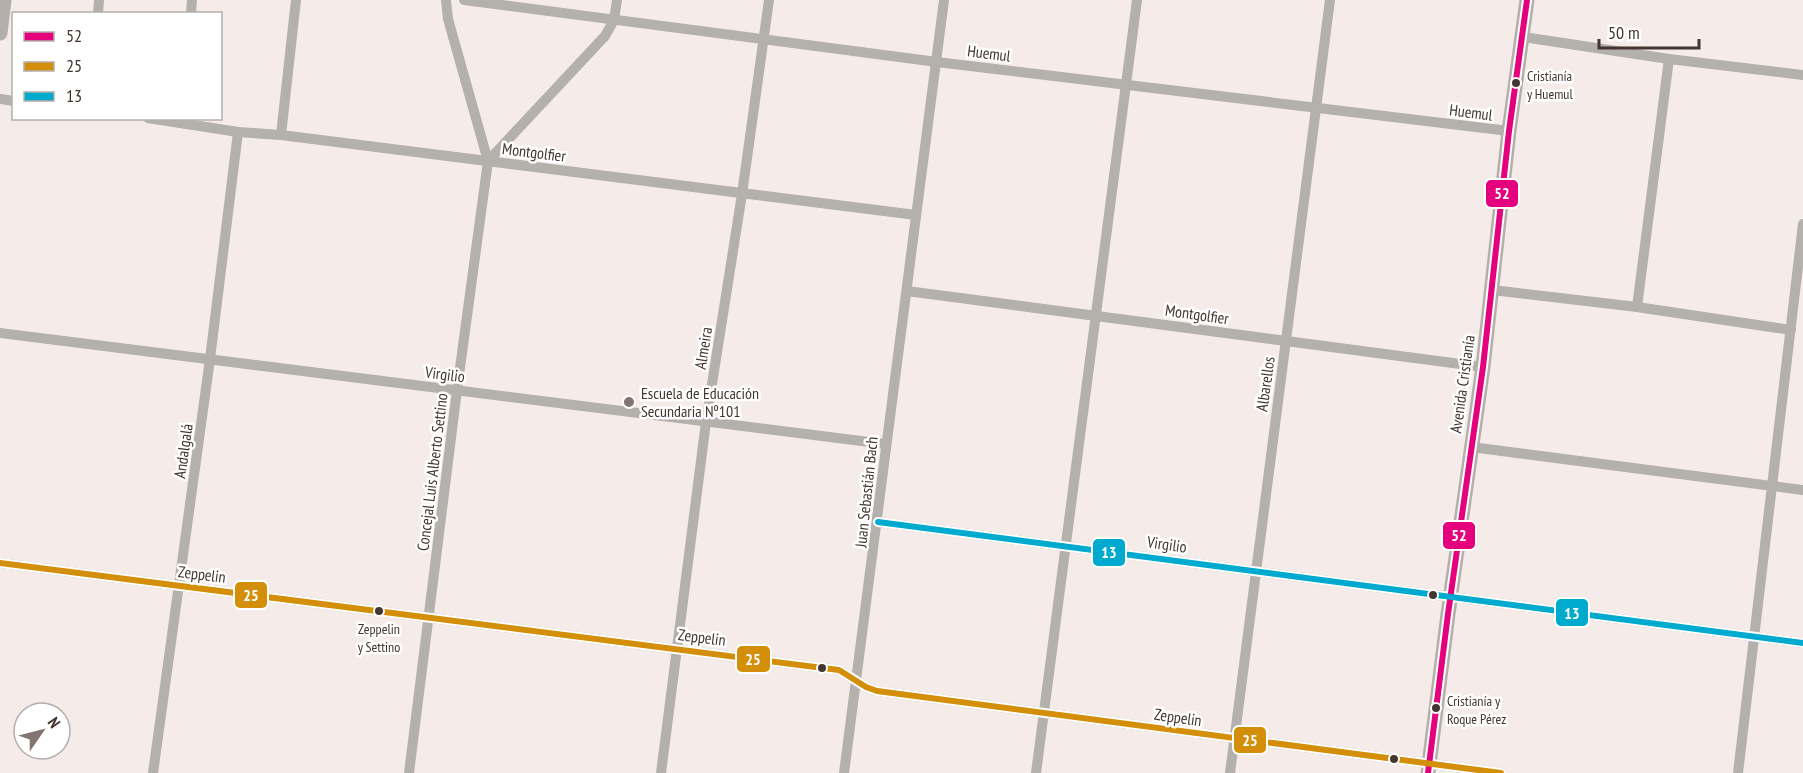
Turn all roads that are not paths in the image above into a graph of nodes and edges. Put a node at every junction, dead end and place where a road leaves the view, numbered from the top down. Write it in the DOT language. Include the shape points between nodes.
graph roads {
  1 [pos="4,0"];
  2 [pos="296,0"];
  3 [pos="446,0"];
  4 [pos="464,0"];
  5 [pos="617,0"];
  6 [pos="769,0"];
  7 [pos="944,0"];
  8 [pos="1137,0"];
  9 [pos="1330,0"];
  10 [pos="1527,0"];
  11 [pos="614,20"];
  12 [pos="0,33"];
  13 [pos="1523,37"];
  14 [pos="764,39"];
  15 [pos="1669,59"];
  16 [pos="937,62"];
  17 [pos="1803,75"];
  18 [pos="1126,86"];
  19 [pos="1316,107"];
  20 [pos="179,120"];
  21 [pos="238,132"];
  22 [pos="1509,132"];
  23 [pos="281,135"];
  24 [pos="488,161"];
  25 [pos="742,194"];
  26 [pos="916,215"];
  27 [pos="1803,224"];
  28 [pos="1492,290"];
  29 [pos="907,291"];
  30 [pos="1637,307"];
  31 [pos="1096,316"];
  32 [pos="1791,330"];
  33 [pos="0,333"];
  34 [pos="1286,342"];
  35 [pos="210,359"];
  36 [pos="1483,367"];
  37 [pos="457,390"];
  38 [pos="706,422"];
  39 [pos="885,444"];
  40 [pos="1472,447"];
  41 [pos="1773,486"];
  42 [pos="1803,490"];
  43 [pos="878,522"];
  44 [pos="1065,545"];
  45 [pos="0,563"];
  46 [pos="1255,571"];
  47 [pos="179,586"];
  48 [pos="1451,596"];
  49 [pos="429,619"];
  50 [pos="1755,636"];
  51 [pos="1803,642"];
  52 [pos="677,649"];
  53 [pos="857,682"];
  54 [pos="1044,714"];
  55 [pos="1235,739"];
  56 [pos="1429,768"];
  57 [pos="153,773"];
  58 [pos="410,773"];
  59 [pos="661,773"];
  60 [pos="844,773"];
  61 [pos="1036,773"];
  62 [pos="1230,773"];
  63 [pos="1501,773"];
  64 [pos="1738,773"];
  1 -- 12 [label="main road"];
  2 -- 23 [label="street"];
  3 -- 24 [label="street, Concejal Luis Alberto Settino" via="447,19"];
  4 -- 11 [label="street, Huemul"];
  5 -- 11 [label="street"];
  6 -- 14 [label="street, Almeira"];
  7 -- 16 [label="street, Juan Sebastián Bach"];
  8 -- 18 [label="street"];
  9 -- 19 [label="street, Albarellos"];
  10 -- 13 [label="main road, Avenida Cristianía"];
  11 -- 14 [label="street, Huemul"];
  11 -- 24 [label="street" via="605,36"];
  13 -- 15 [label="street"];
  13 -- 22 [label="main road, Avenida Cristianía"];
  14 -- 16 [label="street, Huemul"];
  14 -- 25 [label="street, Almeira"];
  15 -- 17 [label="street"];
  15 -- 30 [label="street"];
  16 -- 18 [label="street, Huemul"];
  16 -- 26 [label="street, Juan Sebastián Bach"];
  18 -- 19 [label="street, Huemul"];
  18 -- 31 [label="street"];
  19 -- 22 [label="street, Huemul"];
  19 -- 34 [label="street, Albarellos"];
  20 -- 21 [label="street, Montgolfier"];
  21 -- 23 [label="street, Montgolfier"];
  21 -- 35 [label="street, Andalgalá"];
  22 -- 28 [label="main road, Avenida Cristianía"];
  23 -- 24 [label="street, Montgolfier"];
  24 -- 25 [label="street, Montgolfier"];
  24 -- 37 [label="street, Concejal Luis Alberto Settino"];
  25 -- 26 [label="street, Montgolfier"];
  25 -- 38 [label="street, Almeira"];
  26 -- 29 [label="street, Juan Sebastián Bach"];
  27 -- 32 [label="street"];
  28 -- 30 [label="street"];
  28 -- 36 [label="main road, Avenida Cristianía"];
  29 -- 31 [label="street, Montgolfier"];
  29 -- 39 [label="street, Juan Sebastián Bach"];
  30 -- 32 [label="street"];
  31 -- 34 [label="street, Montgolfier"];
  31 -- 44 [label="street"];
  32 -- 41 [label="street"];
  33 -- 35 [label="street, Virgilio"];
  34 -- 36 [label="street, Montgolfier"];
  34 -- 46 [label="street, Albarellos"];
  35 -- 37 [label="street, Virgilio"];
  35 -- 47 [label="street, Andalgalá"];
  36 -- 40 [label="main road, Avenida Cristianía"];
  37 -- 38 [label="street, Virgilio"];
  37 -- 49 [label="street, Concejal Luis Alberto Settino"];
  38 -- 39 [label="street, Virgilio"];
  38 -- 52 [label="street, Almeira"];
  39 -- 43 [label="street, Juan Sebastián Bach"];
  40 -- 41 [label="street"];
  40 -- 48 [label="main road, Avenida Cristianía"];
  41 -- 42 [label="street"];
  41 -- 50 [label="street"];
  43 -- 44 [label="street, Virgilio"];
  43 -- 53 [label="street, Juan Sebastián Bach"];
  44 -- 46 [label="street, Virgilio"];
  44 -- 54 [label="street"];
  45 -- 47 [label="street, Zeppelin"];
  46 -- 48 [label="street, Virgilio"];
  46 -- 55 [label="street, Albarellos"];
  47 -- 49 [label="street, Zeppelin"];
  47 -- 57 [label="street, Andalgalá"];
  48 -- 50 [label="street, Virgilio"];
  48 -- 56 [label="main road, Avenida Cristianía"];
  49 -- 52 [label="street, Zeppelin"];
  49 -- 58 [label="street, Concejal Luis Alberto Settino"];
  50 -- 51 [label="street, Virgilio"];
  50 -- 64 [label="street"];
  52 -- 53 [label="street, Zeppelin" via="840,670"];
  52 -- 59 [label="street, Almeira"];
  53 -- 54 [label="street, Zeppelin" via="877,691"];
  53 -- 60 [label="street, Juan Sebastián Bach"];
  54 -- 55 [label="street, Zeppelin"];
  54 -- 61 [label="street"];
  55 -- 56 [label="street, Zeppelin"];
  55 -- 62 [label="street, Albarellos"];
  56 -- 63 [label="street, Zeppelin"];
}
